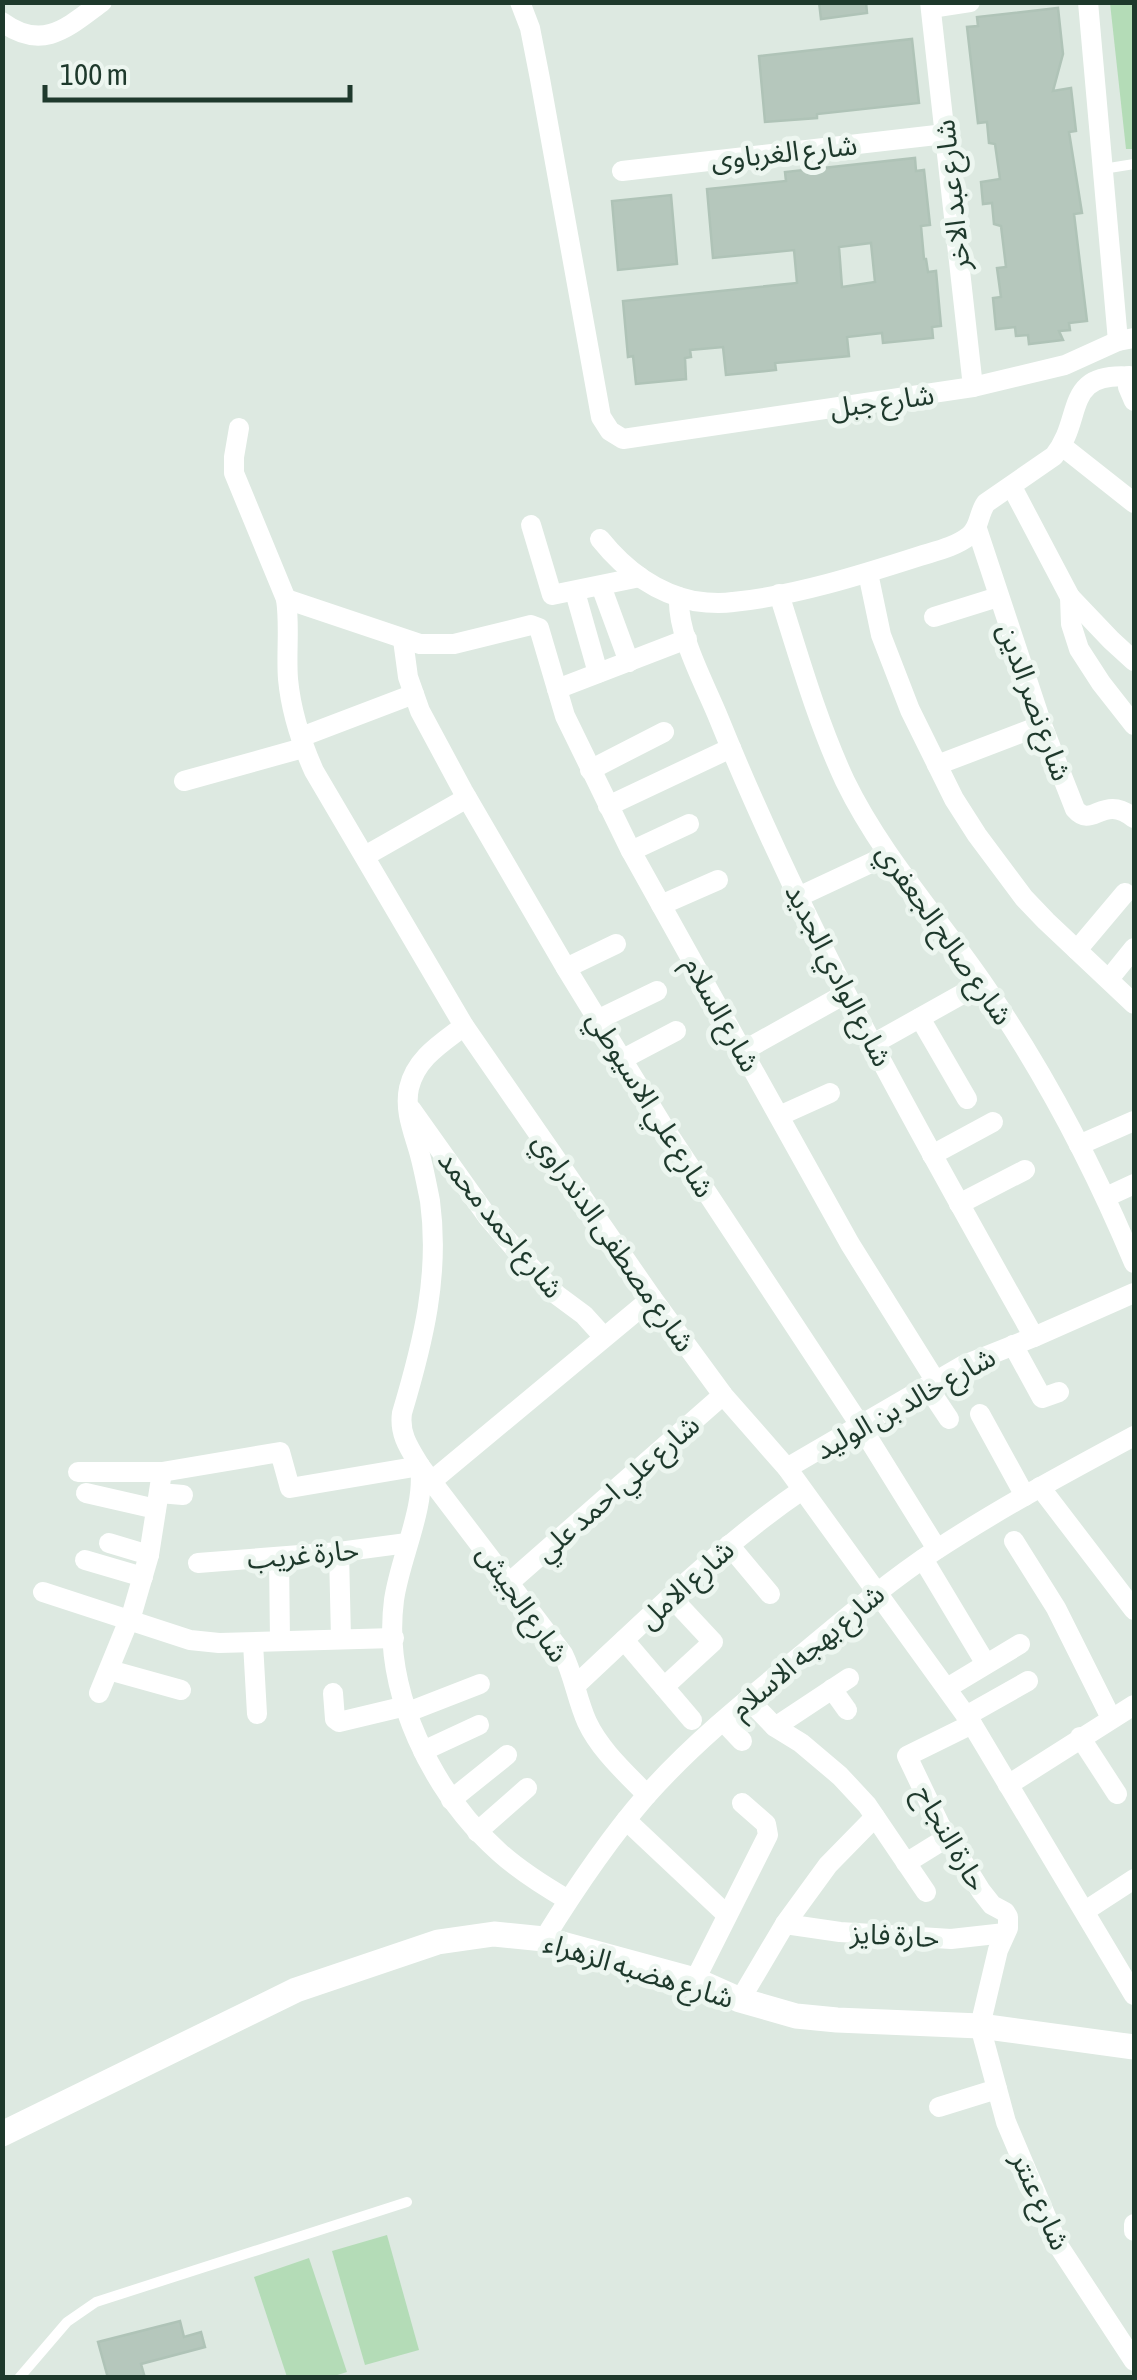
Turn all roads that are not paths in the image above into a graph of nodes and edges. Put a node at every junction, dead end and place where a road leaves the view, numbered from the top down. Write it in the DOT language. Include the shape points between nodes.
graph roads {
  1 [pos="102,2"];
  2 [pos="520,2"];
  3 [pos="970,2"];
  4 [pos="1088,2"];
  5 [pos="930,5"];
  6 [pos="2,22"];
  7 [pos="946,134"];
  8 [pos="1134,164"];
  9 [pos="1102,169"];
  10 [pos="622,171"];
  11 [pos="1126,339"];
  12 [pos="1132,377"];
  13 [pos="972,387"];
  14 [pos="1134,400"];
  15 [pos="240,428"];
  16 [pos="1062,446"];
  17 [pos="1012,486"];
  18 [pos="1134,503"];
  19 [pos="531,525"];
  20 [pos="976,530"];
  21 [pos="600,539"];
  22 [pos="868,573"];
  23 [pos="640,577"];
  24 [pos="602,586"];
  25 [pos="575,592"];
  26 [pos="779,594"];
  27 [pos="679,597"];
  28 [pos="998,597"];
  29 [pos="1070,597"];
  30 [pos="286,599"];
  31 [pos="934,616"];
  32 [pos="687,639"];
  33 [pos="403,640"];
  34 [pos="629,662"];
  35 [pos="1134,662"];
  36 [pos="598,673"];
  37 [pos="556,689"];
  38 [pos="414,694"];
  39 [pos="1134,724"];
  40 [pos="1042,726"];
  41 [pos="664,732"];
  42 [pos="302,742"];
  43 [pos="731,748"];
  44 [pos="937,766"];
  45 [pos="590,770"];
  46 [pos="184,780"];
  47 [pos="466,798"];
  48 [pos="608,806"];
  49 [pos="1134,818"];
  50 [pos="689,824"];
  51 [pos="631,852"];
  52 [pos="888,855"];
  53 [pos="364,856"];
  54 [pos="718,880"];
  55 [pos="1124,893"];
  56 [pos="798,897"];
  57 [pos="661,904"];
  58 [pos="616,944"];
  59 [pos="1134,948"];
  60 [pos="1077,950"];
  61 [pos="566,968"];
  62 [pos="1109,979"];
  63 [pos="982,983"];
  64 [pos="657,990"];
  65 [pos="846,994"];
  66 [pos="1134,1004"];
  67 [pos="920,1018"];
  68 [pos="597,1020"];
  69 [pos="464,1026"];
  70 [pos="676,1031"];
  71 [pos="873,1044"];
  72 [pos="743,1050"];
  73 [pos="622,1060"];
  74 [pos="830,1093"];
  75 [pos="967,1099"];
  76 [pos="407,1103"];
  77 [pos="779,1116"];
  78 [pos="1134,1121"];
  79 [pos="993,1122"];
  80 [pos="1079,1145"];
  81 [pos="932,1155"];
  82 [pos="1025,1170"];
  83 [pos="1134,1184"];
  84 [pos="1106,1197"];
  85 [pos="959,1204"];
  86 [pos="1134,1263"];
  87 [pos="1134,1294"];
  88 [pos="652,1298"];
  89 [pos="604,1336"];
  90 [pos="1034,1337"];
  91 [pos="1014,1345"];
  92 [pos="932,1383"];
  93 [pos="1060,1392"];
  94 [pos="723,1394"];
  95 [pos="980,1414"];
  96 [pos="949,1419"];
  97 [pos="860,1425"];
  98 [pos="1134,1436"];
  99 [pos="786,1468"];
  100 [pos="78,1472"];
  101 [pos="426,1473"];
  102 [pos="802,1490"];
  103 [pos="159,1491"];
  104 [pos="1032,1491"];
  105 [pos="86,1493"];
  106 [pos="183,1495"];
  107 [pos="1014,1541"];
  108 [pos="109,1542"];
  109 [pos="407,1543"];
  110 [pos="729,1545"];
  111 [pos="339,1552"];
  112 [pos="930,1554"];
  113 [pos="149,1555"];
  114 [pos="279,1558"];
  115 [pos="84,1560"];
  116 [pos="198,1563"];
  117 [pos="142,1577"];
  118 [pos="510,1582"];
  119 [pos="43,1592"];
  120 [pos="878,1592"];
  121 [pos="770,1594"];
  122 [pos="671,1596"];
  123 [pos="1134,1610"];
  124 [pos="129,1620"];
  125 [pos="394,1638"];
  126 [pos="342,1639"];
  127 [pos="624,1640"];
  128 [pos="253,1642"];
  129 [pos="280,1642"];
  130 [pos="1020,1644"];
  131 [pos="986,1664"];
  132 [pos="109,1670"];
  133 [pos="1028,1680"];
  134 [pos="480,1684"];
  135 [pos="576,1684"];
  136 [pos="664,1687"];
  137 [pos="947,1688"];
  138 [pos="182,1690"];
  139 [pos="333,1693"];
  140 [pos="100,1694"];
  141 [pos="748,1699"];
  142 [pos="1134,1705"];
  143 [pos="406,1709"];
  144 [pos="848,1710"];
  145 [pos="257,1714"];
  146 [pos="1112,1718"];
  147 [pos="692,1720"];
  148 [pos="969,1720"];
  149 [pos="722,1721"];
  150 [pos="480,1725"];
  151 [pos="775,1727"];
  152 [pos="1080,1738"];
  153 [pos="742,1741"];
  154 [pos="423,1752"];
  155 [pos="507,1754"];
  156 [pos="1008,1785"];
  157 [pos="527,1788"];
  158 [pos="1117,1794"];
  159 [pos="647,1795"];
  160 [pos="451,1800"];
  161 [pos="742,1803"];
  162 [pos="874,1817"];
  163 [pos="626,1820"];
  164 [pos="478,1832"];
  165 [pos="948,1837"];
  166 [pos="906,1863"];
  167 [pos="1134,1878"];
  168 [pos="926,1892"];
  169 [pos="568,1900"];
  170 [pos="1085,1911"];
  171 [pos="727,1914"];
  172 [pos="784,1924"];
  173 [pos="1005,1933"];
  174 [pos="544,1939"];
  175 [pos="1134,1949"];
  176 [pos="1116,1962"];
  177 [pos="695,1980"];
  178 [pos="1134,1995"];
  179 [pos="740,2000"];
  180 [pos="980,2026"];
  181 [pos="1134,2050"];
  182 [pos="997,2089"];
  183 [pos="940,2107"];
  184 [pos="2,2134"];
  185 [pos="407,2202"];
  186 [pos="1134,2361"];
  187 [pos="19,2378"];
  1 -- 6 [label="street" via="53,34 22,34"];
  2 -- 13 [label="street, شارع جبل" via="610,431 623,439"];
  3 -- 5 [label="street"];
  4 -- 9 [label="street"];
  5 -- 7 [label="street, شارع عبد الاخر"];
  7 -- 10 [label="street, شارع الغرباوى"];
  7 -- 13 [label="street, شارع عبد الاخر"];
  8 -- 9 [label="lane"];
  9 -- 11 [label="street"];
  11 -- 13 [label="street, شارع جبل" via="1065,365"];
  12 -- 14 [label="street"];
  12 -- 16 [label="street" via="1106,377 1080,394"];
  15 -- 30 [label="street, شارع مصطفى الدندراوي" via="234,473"];
  16 -- 17 [label="street"];
  16 -- 18 [label="street"];
  17 -- 20 [label="street" via="982,507"];
  17 -- 29 [label="street"];
  19 -- 25 [label="street" via="549,592"];
  20 -- 22 [label="street" via="954,545"];
  20 -- 28 [label="street, شارع نصر الدين"];
  21 -- 23 [label="street"];
  22 -- 26 [label="street"];
  22 -- 44 [label="street" via="881,635"];
  23 -- 24 [label="street"];
  23 -- 27 [label="street"];
  24 -- 25 [label="street"];
  24 -- 34 [label="street"];
  25 -- 36 [label="street"];
  26 -- 27 [label="street" via="729,603"];
  26 -- 52 [label="street, شارع صالح الجعفري" via="845,780"];
  27 -- 32 [label="street, شارع الوادي الجديد"];
  28 -- 31 [label="street"];
  28 -- 40 [label="street, شارع نصر الدين"];
  29 -- 35 [label="street"];
  29 -- 39 [label="street" via="1079,650"];
  30 -- 33 [label="street"];
  30 -- 42 [label="street, شارع مصطفى الدندراوي" via="288,678"];
  32 -- 34 [label="street"];
  32 -- 43 [label="street, شارع الوادي الجديد"];
  33 -- 37 [label="street, شارع السلام" via="454,644 531,624 541,632"];
  33 -- 38 [label="street, شارع علي الاسيوطي"];
  34 -- 36 [label="street"];
  36 -- 37 [label="street"];
  37 -- 45 [label="street, شارع السلام"];
  38 -- 42 [label="street"];
  38 -- 47 [label="street, شارع علي الاسيوطي"];
  40 -- 44 [label="street"];
  40 -- 49 [label="street, شارع نصر الدين" via="1077,813 1086,817 1114,808"];
  41 -- 45 [label="street"];
  42 -- 46 [label="street"];
  42 -- 53 [label="street, شارع مصطفى الدندراوي"];
  43 -- 48 [label="street"];
  43 -- 56 [label="street, شارع الوادي الجديد"];
  44 -- 60 [label="street" via="1006,875"];
  45 -- 48 [label="street, شارع السلام"];
  47 -- 53 [label="street"];
  47 -- 61 [label="street, شارع علي الاسيوطي"];
  48 -- 51 [label="street, شارع السلام"];
  50 -- 51 [label="street"];
  51 -- 57 [label="street, شارع السلام"];
  52 -- 56 [label="street"];
  52 -- 63 [label="street, شارع صالح الجعفري"];
  53 -- 69 [label="street, شارع مصطفى الدندراوي"];
  54 -- 57 [label="street"];
  55 -- 60 [label="street"];
  56 -- 65 [label="street, شارع الوادي الجديد"];
  57 -- 72 [label="street, شارع السلام"];
  58 -- 61 [label="street"];
  59 -- 62 [label="street"];
  60 -- 62 [label="street"];
  61 -- 68 [label="street, شارع علي الاسيوطي"];
  62 -- 66 [label="street"];
  63 -- 67 [label="street"];
  63 -- 80 [label="street, شارع صالح الجعفري"];
  64 -- 68 [label="street"];
  65 -- 71 [label="street, شارع الوادي الجديد"];
  65 -- 72 [label="street"];
  67 -- 71 [label="street"];
  67 -- 75 [label="street"];
  68 -- 73 [label="street, شارع علي الاسيوطي"];
  69 -- 76 [label="street" via="420,1064"];
  69 -- 88 [label="street, شارع مصطفى الدندراوي"];
  70 -- 73 [label="street"];
  71 -- 81 [label="street, شارع الوادي الجديد"];
  72 -- 77 [label="street, شارع السلام"];
  73 -- 97 [label="street, شارع علي الاسيوطي"];
  74 -- 77 [label="street"];
  76 -- 89 [label="street, شارع احمد محمد" via="526,1263"];
  76 -- 101 [label="street, شارع الجيش" via="433,1244 426,1329 400,1427"];
  77 -- 92 [label="street, شارع السلام"];
  78 -- 80 [label="street"];
  79 -- 81 [label="street"];
  80 -- 84 [label="street, شارع صالح الجعفري"];
  81 -- 85 [label="street, شارع الوادي الجديد"];
  82 -- 85 [label="street"];
  83 -- 84 [label="street"];
  84 -- 86 [label="street, شارع صالح الجعفري"];
  85 -- 90 [label="street, شارع الوادي الجديد"];
  87 -- 90 [label="street, شارع خالد بن الوليد"];
  88 -- 89 [label="street"];
  88 -- 94 [label="street, شارع مصطفى الدندراوي"];
  89 -- 101 [label="street"];
  90 -- 91 [label="street, شارع خالد بن الوليد"];
  91 -- 92 [label="street, شارع خالد بن الوليد"];
  91 -- 93 [label="street" via="1042,1398"];
  92 -- 96 [label="street, شارع السلام"];
  92 -- 97 [label="street, شارع خالد بن الوليد"];
  94 -- 99 [label="street, شارع مصطفى الدندراوي"];
  94 -- 118 [label="street, شارع علي احمد علي"];
  95 -- 104 [label="street"];
  97 -- 99 [label="street, شارع خالد بن الوليد"];
  97 -- 112 [label="street, شارع علي الاسيوطي"];
  98 -- 104 [label="street, شارع بهجه الاسلام"];
  99 -- 102 [label="street, شارع مصطفى الدندراوي"];
  100 -- 103 [label="street"];
  101 -- 103 [label="street" via="290,1488 278,1452"];
  101 -- 109 [label="street"];
  101 -- 118 [label="street, شارع الجيش"];
  102 -- 110 [label="street, شارع الامل"];
  102 -- 120 [label="street, شارع مصطفى الدندراوي"];
  103 -- 105 [label="street"];
  103 -- 106 [label="street"];
  103 -- 113 [label="street"];
  104 -- 112 [label="street, شارع بهجه الاسلام"];
  104 -- 123 [label="street"];
  107 -- 146 [label="street"];
  108 -- 113 [label="street"];
  109 -- 111 [label="street, حارة غريب"];
  109 -- 125 [label="street" via="393,1606"];
  110 -- 121 [label="street"];
  110 -- 122 [label="street, شارع الامل"];
  111 -- 114 [label="street, حارة غريب"];
  111 -- 126 [label="street"];
  112 -- 120 [label="street, شارع بهجه الاسلام"];
  112 -- 131 [label="street, شارع علي الاسيوطي"];
  113 -- 117 [label="street"];
  114 -- 116 [label="street, حارة غريب"];
  114 -- 129 [label="street"];
  115 -- 117 [label="street"];
  117 -- 124 [label="street"];
  118 -- 135 [label="street, شارع الجيش" via="563,1654"];
  119 -- 124 [label="street"];
  120 -- 137 [label="street, شارع مصطفى الدندراوي"];
  120 -- 141 [label="street, شارع بهجه الاسلام"];
  122 -- 127 [label="street, شارع الامل"];
  122 -- 136 [label="street" via="713,1642"];
  124 -- 128 [label="street" via="190,1640"];
  124 -- 132 [label="street"];
  125 -- 126 [label="street"];
  125 -- 143 [label="street"];
  126 -- 129 [label="street"];
  127 -- 135 [label="street, شارع الامل"];
  127 -- 136 [label="street"];
  128 -- 129 [label="street"];
  128 -- 145 [label="street"];
  130 -- 131 [label="street"];
  131 -- 137 [label="street"];
  132 -- 138 [label="street"];
  132 -- 140 [label="street"];
  133 -- 148 [label="street"];
  134 -- 143 [label="street"];
  135 -- 159 [label="street, شارع الجيش" via="598,1740"];
  136 -- 147 [label="street"];
  137 -- 148 [label="street, شارع مصطفى الدندراوي"];
  139 -- 143 [label="street" via="336,1722"];
  141 -- 149 [label="street, شارع بهجه الاسلام"];
  141 -- 151 [label="street"];
  142 -- 146 [label="street"];
  143 -- 154 [label="street"];
  144 -- 151 [label="street" via="841,1683"];
  146 -- 152 [label="street"];
  148 -- 156 [label="street, شارع مصطفى الدندراوي"];
  148 -- 165 [label="street, حارة النجاح" via="908,1756"];
  149 -- 153 [label="street"];
  149 -- 159 [label="street, شارع بهجه الاسلام"];
  150 -- 154 [label="street"];
  151 -- 162 [label="street" via="840,1776"];
  152 -- 156 [label="street"];
  152 -- 158 [label="street"];
  154 -- 160 [label="street"];
  155 -- 160 [label="street"];
  156 -- 170 [label="street, شارع مصطفى الدندراوي"];
  157 -- 164 [label="street"];
  159 -- 163 [label="street, شارع بهجه الاسلام"];
  160 -- 164 [label="street"];
  161 -- 171 [label="street" via="766,1824 768,1835"];
  162 -- 166 [label="street"];
  162 -- 172 [label="street"];
  163 -- 169 [label="street, شارع بهجه الاسلام"];
  163 -- 171 [label="street"];
  164 -- 169 [label="street"];
  165 -- 166 [label="street"];
  165 -- 173 [label="street, حارة النجاح" via="986,1899 1008,1917"];
  166 -- 168 [label="street"];
  167 -- 170 [label="street"];
  169 -- 174 [label="street, شارع بهجه الاسلام"];
  170 -- 176 [label="street, شارع مصطفى الدندراوي"];
  171 -- 177 [label="street"];
  172 -- 173 [label="street, حارة فايز" via="951,1938"];
  172 -- 179 [label="street"];
  173 -- 180 [label="street"];
  174 -- 177 [label="street, شارع هضبه الزهراء"];
  174 -- 184 [label="street, شارع هضبه الزهراء" via="494,1934 438,1942 296,1990"];
  175 -- 176 [label="street"];
  176 -- 178 [label="street, شارع مصطفى الدندراوي"];
  177 -- 179 [label="street, شارع هضبه الزهراء"];
  179 -- 180 [label="street, شارع هضبه الزهراء" via="823,2019"];
  180 -- 181 [label="street, شارع هضبه الزهراء"];
  180 -- 182 [label="street, شارع عنتر"];
  182 -- 183 [label="street"];
  182 -- 186 [label="street, شارع عنتر" via="1058,2245"];
  185 -- 187 [label="lane" via="96,2302 67,2322"];
}
